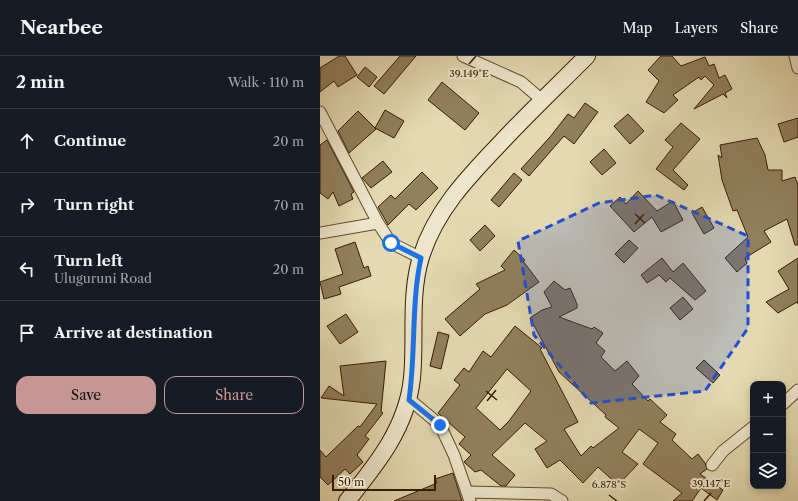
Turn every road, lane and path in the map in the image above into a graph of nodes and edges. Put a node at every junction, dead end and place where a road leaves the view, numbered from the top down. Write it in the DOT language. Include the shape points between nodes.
graph roads {
  1 [pos="464,56"];
  2 [pos="587,56"];
  3 [pos="795,56"];
  4 [pos="798,68"];
  5 [pos="542,100"];
  6 [pos="320,112"];
  7 [pos="378,223"];
  8 [pos="320,233"];
  9 [pos="421,258"];
  10 [pos="798,390"];
  11 [pos="409,400"];
  12 [pos="786,401"];
  13 [pos="750,429"];
  14 [pos="712,465"];
  15 [pos="469,496"];
  16 [pos="347,501"];
  17 [pos="562,501"];
  1 -- 5 [label="street" via="521,82"];
  2 -- 5 [label="street"];
  3 -- 4 [label="street"];
  5 -- 9 [label="street" via="462,184 443,209 430,233"];
  6 -- 7 [label="street"];
  7 -- 8 [label="street"];
  7 -- 9 [label="street" via="391,243"];
  9 -- 11 [label="street" via="416,284"];
  10 -- 12 [label="street"];
  11 -- 15 [label="street" via="440,425"];
  11 -- 16 [label="street" via="388,446 375,467"];
  13 -- 14 [label="street" via="723,450"];
  15 -- 17 [label="street" via="551,494"];
}
